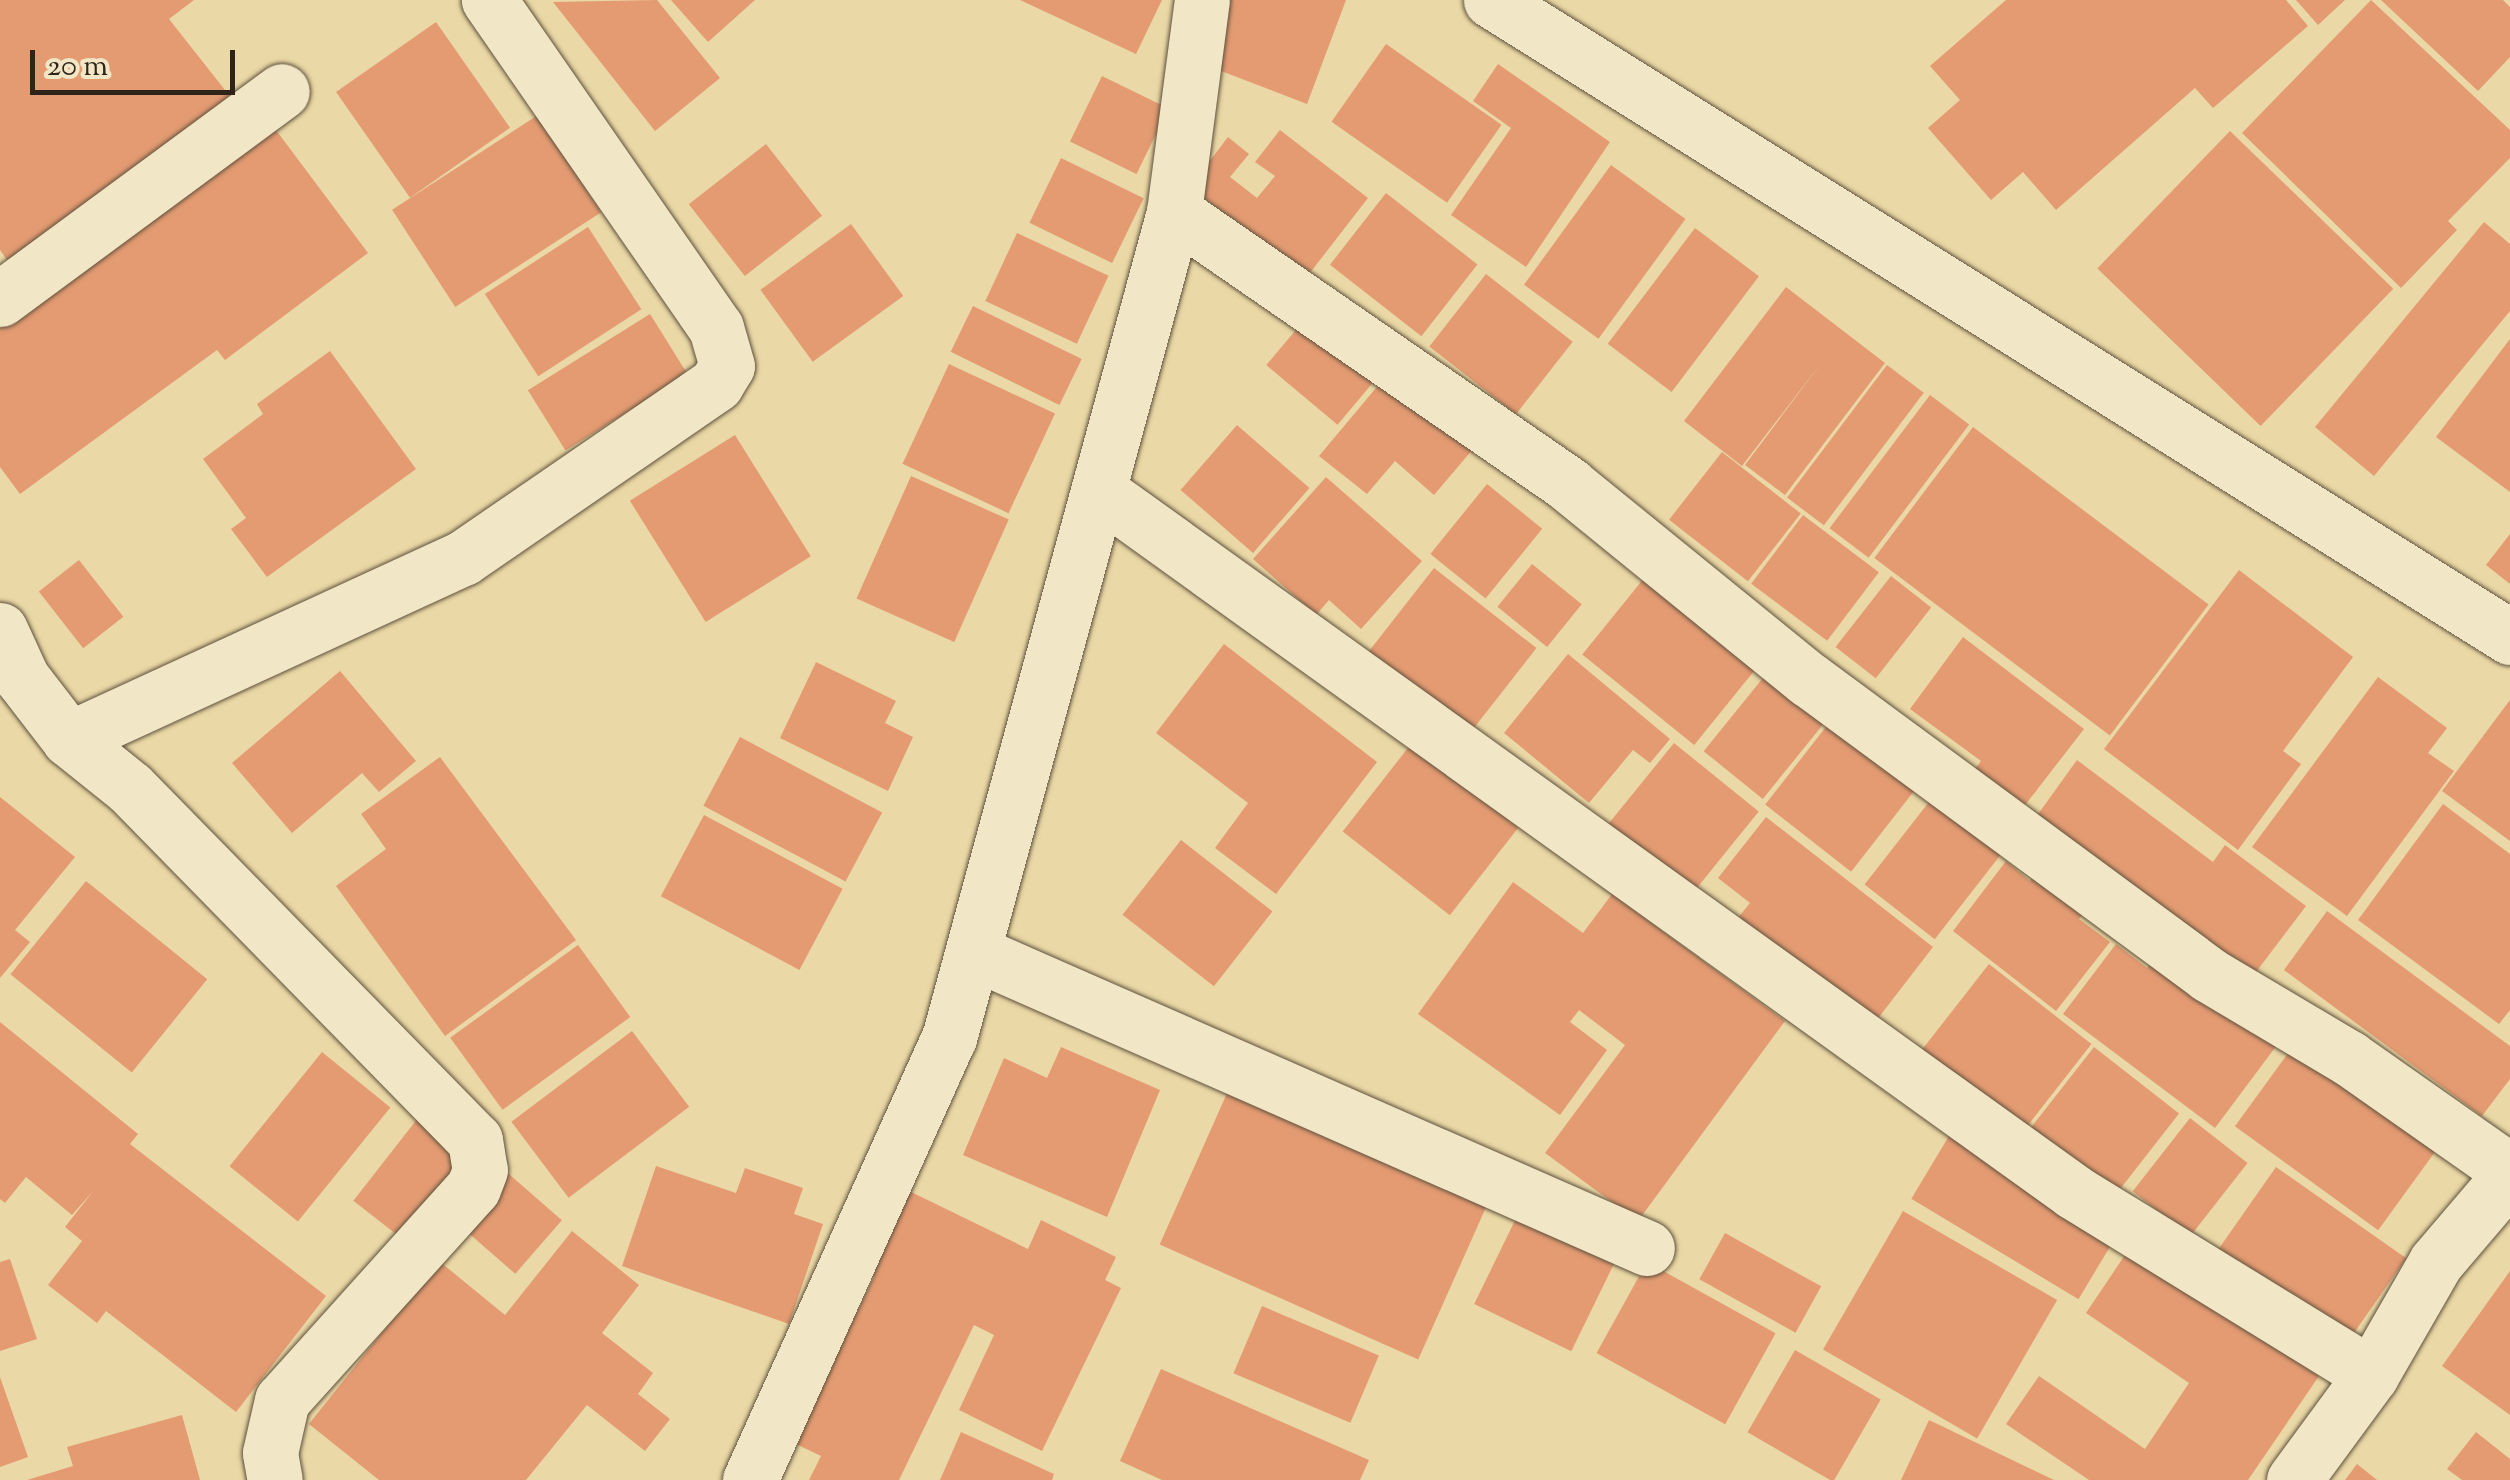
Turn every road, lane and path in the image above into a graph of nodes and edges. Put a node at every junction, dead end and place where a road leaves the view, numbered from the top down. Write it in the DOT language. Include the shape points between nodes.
graph roads {
  1 [pos="489,0"];
  2 [pos="1202,0"];
  3 [pos="1491,0"];
  4 [pos="282,91"];
  5 [pos="1174,212"];
  6 [pos="0,299"];
  7 [pos="1100,492"];
  8 [pos="0,630"];
  9 [pos="2510,637"];
  10 [pos="70,739"];
  11 [pos="972,952"];
  12 [pos="2510,1173"];
  13 [pos="1647,1248"];
  14 [pos="2371,1375"];
  15 [pos="276,1480"];
  16 [pos="750,1480"];
  17 [pos="2294,1480"];
  1 -- 10 [label="street" via="716,328 727,366 716,384 462,558"];
  2 -- 5 [label="street"];
  3 -- 9 [label="street"];
  4 -- 6 [label="street"];
  5 -- 7 [label="street"];
  5 -- 12 [label="street" via="1569,485 1808,679 2194,964 2349,1058"];
  7 -- 11 [label="street"];
  7 -- 14 [label="street" via="2074,1192"];
  8 -- 10 [label="street" via="22,678"];
  10 -- 15 [label="street" via="144,802 475,1140 480,1170 473,1188 282,1400 270,1453"];
  11 -- 13 [label="street"];
  11 -- 16 [label="street" via="948,1038"];
  12 -- 14 [label="street" via="2436,1262"];
  14 -- 17 [label="street"];
}
